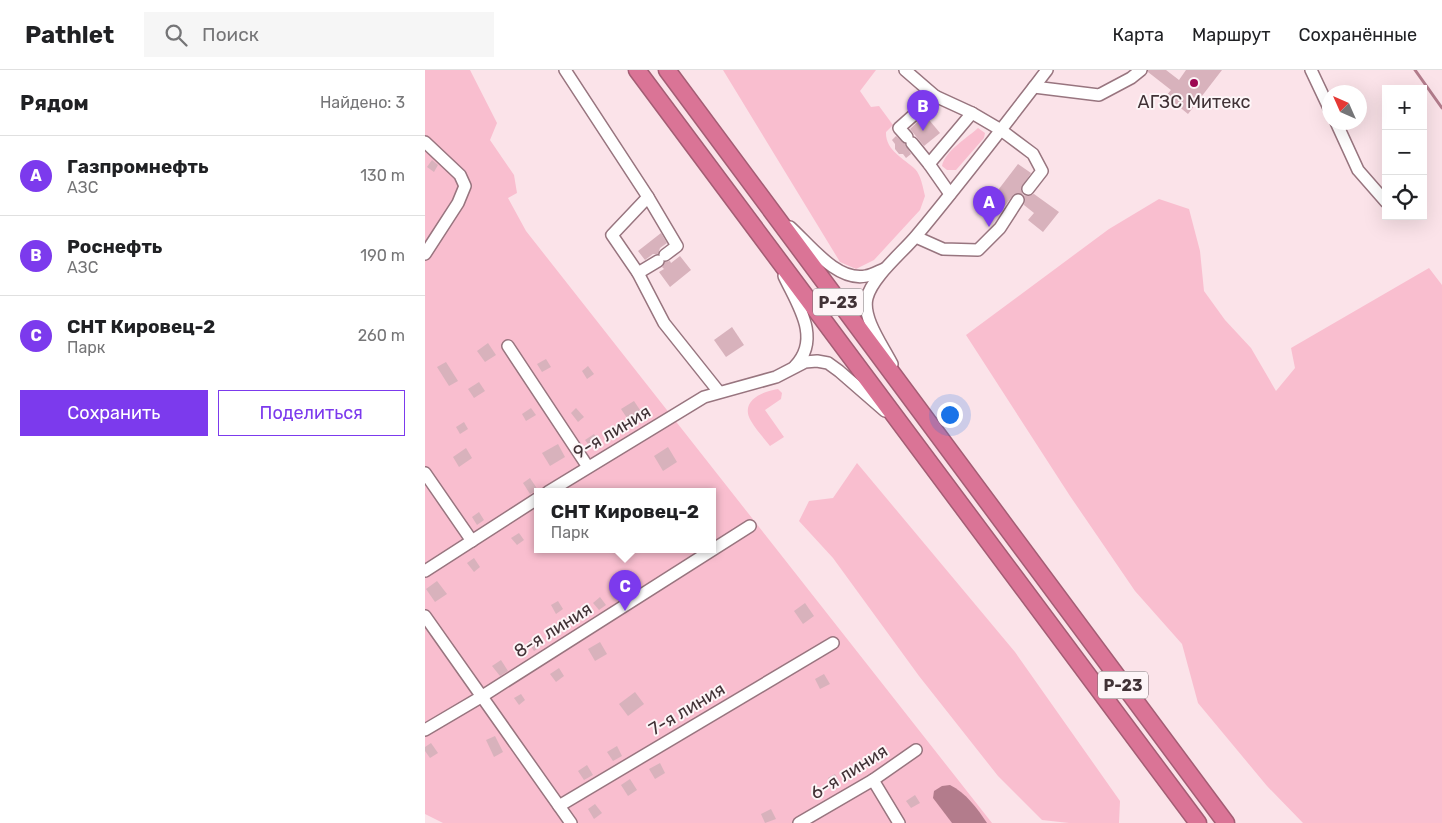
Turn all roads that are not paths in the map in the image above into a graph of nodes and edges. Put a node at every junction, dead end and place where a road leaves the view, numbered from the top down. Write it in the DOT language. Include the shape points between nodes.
graph roads {
  1 [pos="565,70"];
  2 [pos="637,70"];
  3 [pos="667,70"];
  4 [pos="905,70"];
  5 [pos="1047,70"];
  6 [pos="1141,70"];
  7 [pos="1311,70"];
  8 [pos="1034,87"];
  9 [pos="1322,93"];
  10 [pos="935,96"];
  11 [pos="972,113"];
  12 [pos="1001,130"];
  13 [pos="1340,130"];
  14 [pos="425,142"];
  15 [pos="929,164"];
  16 [pos="1028,189"];
  17 [pos="950,194"];
  18 [pos="648,197"];
  19 [pos="1382,197"];
  20 [pos="1018,200"];
  21 [pos="771,209"];
  22 [pos="915,237"];
  23 [pos="425,254"];
  24 [pos="773,254"];
  25 [pos="886,268"];
  26 [pos="638,273"];
  27 [pos="508,346"];
  28 [pos="790,371"];
  29 [pos="719,392"];
  30 [pos="907,393"];
  31 [pos="900,424"];
  32 [pos="588,467"];
  33 [pos="425,473"];
  34 [pos="554,488"];
  35 [pos="534,501"];
  36 [pos="750,526"];
  37 [pos="472,541"];
  38 [pos="716,548"];
  39 [pos="708,553"];
  40 [pos="425,571"];
  41 [pos="425,616"];
  42 [pos="833,643"];
  43 [pos="481,697"];
  44 [pos="425,730"];
  45 [pos="916,750"];
  46 [pos="873,780"];
  47 [pos="559,806"];
  48 [pos="571,823"];
  49 [pos="799,823"];
  50 [pos="899,823"];
  51 [pos="1198,823"];
  52 [pos="1226,823"];
  1 -- 18 [label="street"];
  2 -- 24 [label="highway, Р-23"];
  3 -- 21 [label="highway, Р-23"];
  4 -- 10 [label="street"];
  5 -- 8 [label="street"];
  6 -- 8 [label="street" via="1099,95"];
  7 -- 9 [label="street"];
  8 -- 12 [label="street"];
  10 -- 11 [label="street"];
  10 -- 15 [label="street" via="899,128"];
  11 -- 12 [label="street"];
  11 -- 15 [label="street"];
  12 -- 16 [label="street" via="1033,154 1042,171"];
  12 -- 17 [label="street"];
  13 -- 19 [label="street" via="1358,170"];
  14 -- 23 [label="street" via="460,174 465,186 458,203"];
  15 -- 17 [label="street"];
  17 -- 22 [label="street"];
  18 -- 26 [label="street" via="612,235"];
  18 -- 26 [label="street" via="677,246"];
  20 -- 22 [label="street" via="1000,228 978,250 943,250"];
  21 -- 25 [label="street" via="833,268 847,275 866,276"];
  21 -- 30 [label="highway, Р-23"];
  22 -- 25 [label="street"];
  24 -- 28 [label="street" via="803,316 807,332 802,359"];
  24 -- 31 [label="highway, Р-23"];
  25 -- 30 [label="street" via="871,288 867,310 869,320"];
  26 -- 29 [label="street" via="665,323"];
  27 -- 32 [label="street"];
  28 -- 29 [label="street, 9-я линия"];
  28 -- 31 [label="street, 9-я линия" via="805,362 828,363"];
  29 -- 32 [label="street, 9-я линия" via="694,403"];
  30 -- 52 [label="highway, Р-23"];
  31 -- 51 [label="highway, Р-23"];
  32 -- 34 [label="street, 9-я линия"];
  33 -- 37 [label="street"];
  35 -- 37 [label="street"];
  36 -- 38 [label="street, 8-я линия"];
  37 -- 40 [label="street"];
  39 -- 43 [label="street, 8-я линия"];
  41 -- 43 [label="street"];
  42 -- 47 [label="street, 7-я линия"];
  43 -- 44 [label="street, 8-я линия"];
  43 -- 47 [label="street"];
  45 -- 46 [label="street, 6-я линия"];
  46 -- 49 [label="street, 6-я линия"];
  46 -- 50 [label="street"];
  47 -- 48 [label="street"];
}
